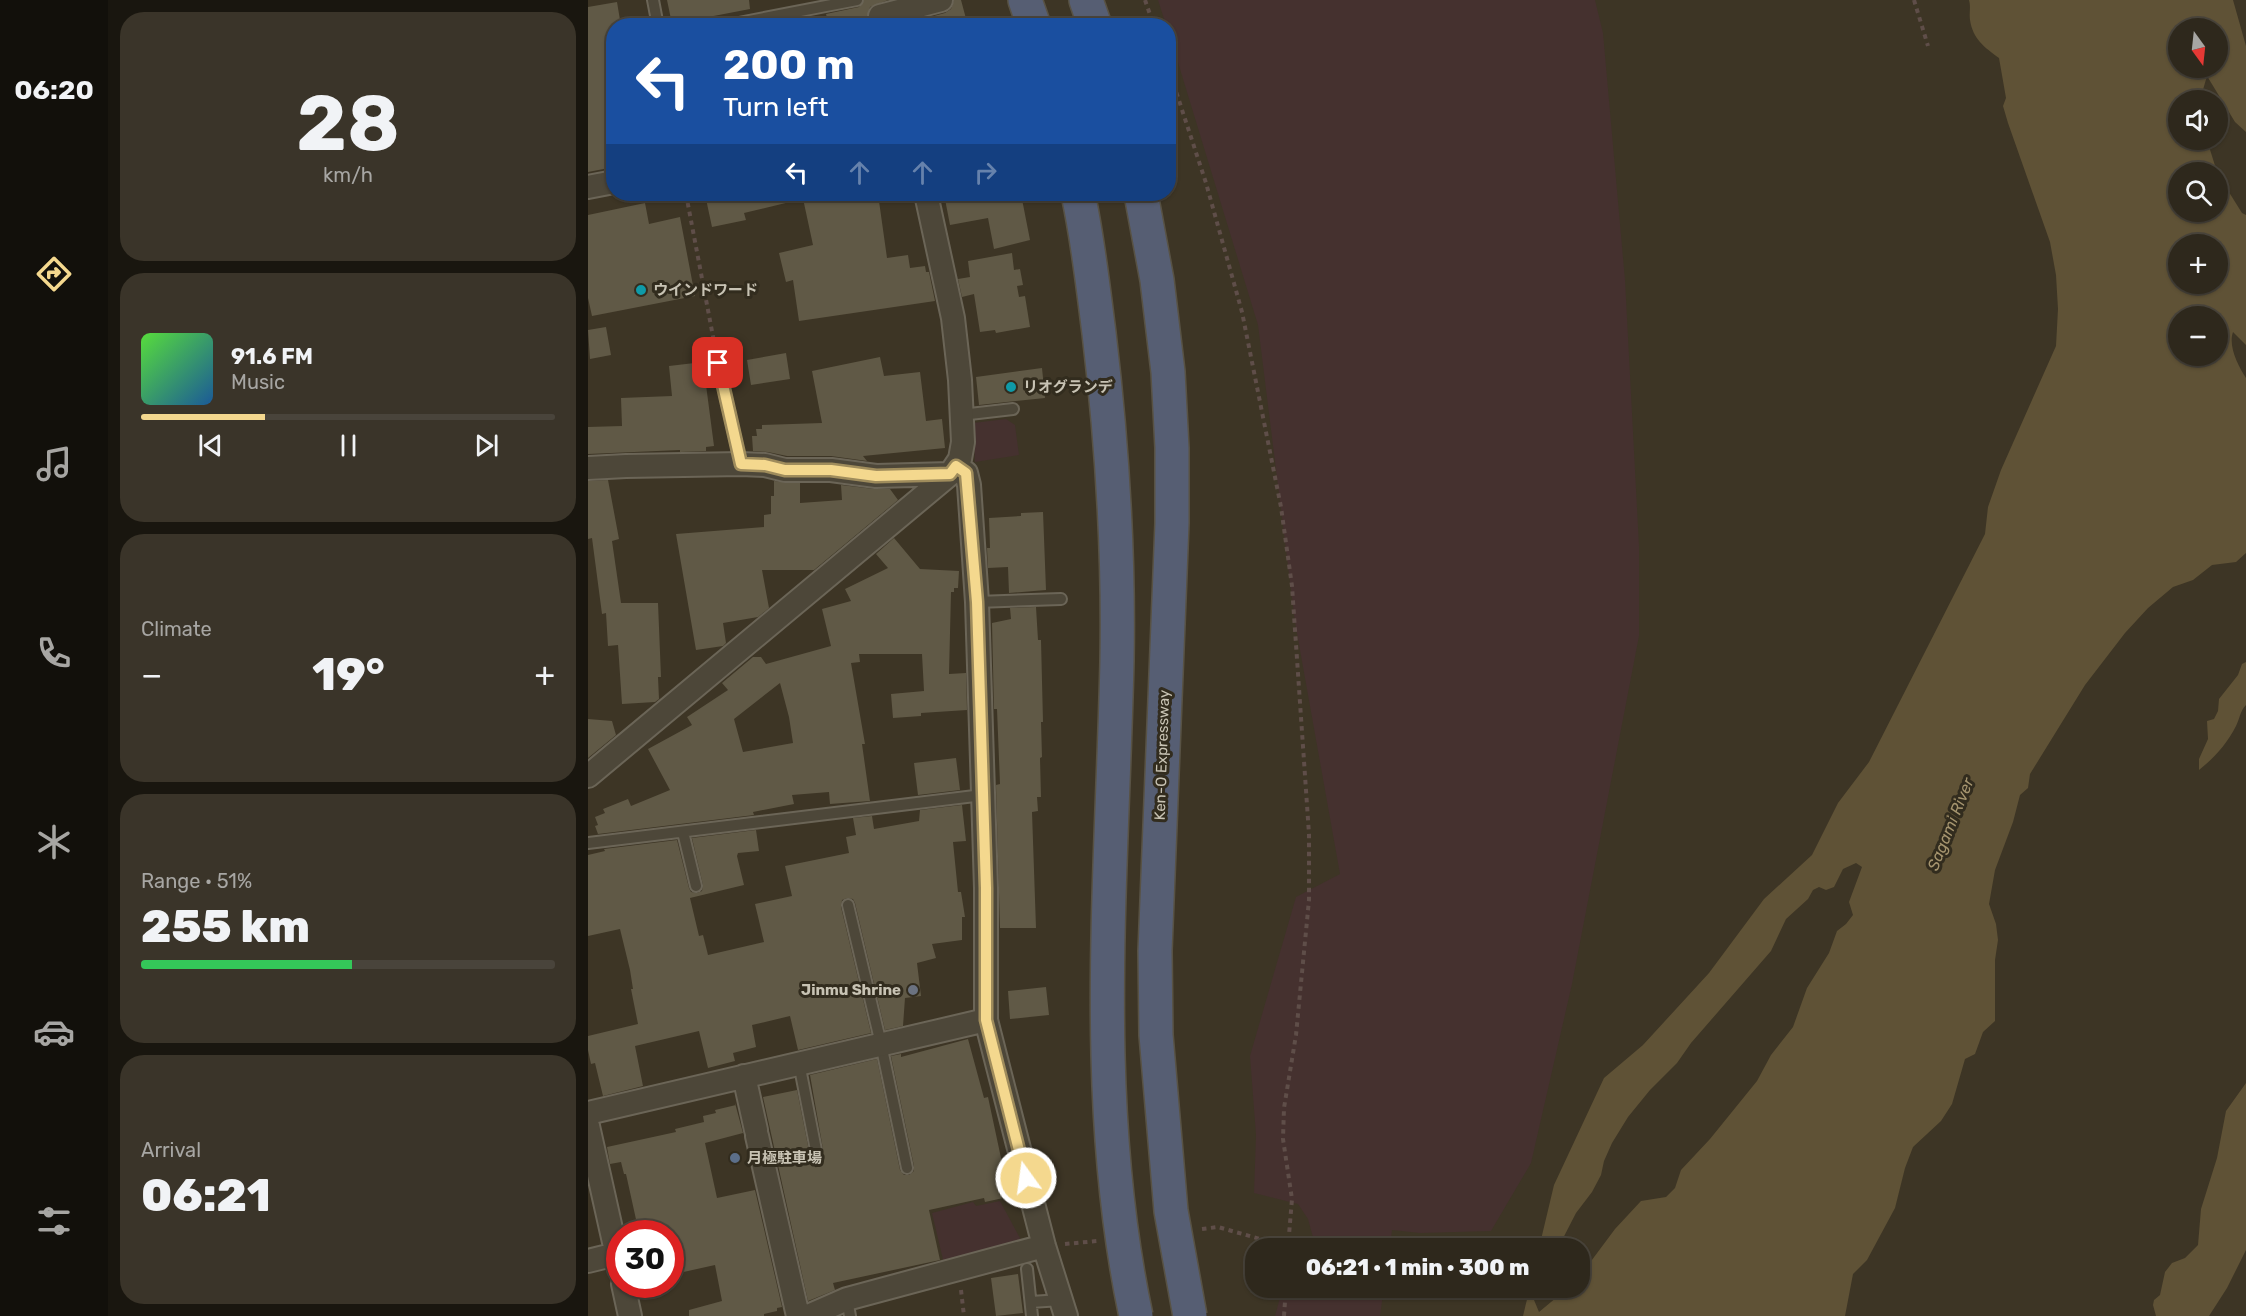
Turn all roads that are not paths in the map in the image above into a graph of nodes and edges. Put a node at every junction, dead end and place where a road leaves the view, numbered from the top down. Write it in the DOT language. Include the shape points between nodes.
graph roads {
  1 [pos="653,0"];
  2 [pos="857,0"];
  3 [pos="941,0"];
  4 [pos="1025,0"];
  5 [pos="1086,0"];
  6 [pos="880,14"];
  7 [pos="656,18"];
  8 [pos="764,18"];
  9 [pos="1031,18"];
  10 [pos="1092,18"];
  11 [pos="606,184"];
  12 [pos="588,187"];
  13 [pos="928,201"];
  14 [pos="1079,201"];
  15 [pos="1142,201"];
  16 [pos="718,363"];
  17 [pos="1013,409"];
  18 [pos="961,415"];
  19 [pos="741,464"];
  20 [pos="588,468"];
  21 [pos="953,470"];
  22 [pos="1061,599"];
  23 [pos="977,602"];
  24 [pos="588,776"];
  25 [pos="983,795"];
  26 [pos="683,832"];
  27 [pos="588,843"];
  28 [pos="696,886"];
  29 [pos="848,905"];
  30 [pos="986,1020"];
  31 [pos="881,1044"];
  32 [pos="799,1063"];
  33 [pos="744,1076"];
  34 [pos="588,1113"];
  35 [pos="589,1137"];
  36 [pos="816,1150"];
  37 [pos="907,1168"];
  38 [pos="608,1220"];
  39 [pos="1044,1246"];
  40 [pos="588,1261"];
  41 [pos="606,1262"];
  42 [pos="1027,1269"];
  43 [pos="626,1298"];
  44 [pos="1031,1302"];
  45 [pos="849,1308"];
  46 [pos="1063,1308"];
  47 [pos="630,1316"];
  48 [pos="798,1316"];
  49 [pos="808,1316"];
  50 [pos="1032,1316"];
  51 [pos="1136,1316"];
  52 [pos="1190,1316"];
  1 -- 7 [label="lane"];
  2 -- 8 [label="lane"];
  3 -- 6 [label="street"];
  4 -- 9 [label="highway"];
  5 -- 10 [label="highway"];
  11 -- 12 [label="street"];
  13 -- 18 [label="street" via="953,318"];
  14 -- 51 [label="highway, bridge" via="1100,336 1113,477 1117,659 1108,1059 1118,1215"];
  15 -- 52 [label="highway, Ken-O Expressway, bridge" via="1164,338 1172,448 1155,939 1156,1035 1171,1211"];
  16 -- 19 [label="lane"];
  17 -- 18 [label="lane"];
  18 -- 21 [label="street" via="963,442"];
  19 -- 20 [label="street"];
  19 -- 21 [label="street" via="876,476"];
  21 -- 23 [label="street" via="966,473 969,485"];
  21 -- 24 [label="street"];
  22 -- 23 [label="lane"];
  23 -- 25 [label="street"];
  25 -- 26 [label="lane"];
  25 -- 30 [label="street"];
  26 -- 27 [label="lane"];
  26 -- 28 [label="lane"];
  29 -- 31 [label="lane"];
  30 -- 31 [label="street"];
  30 -- 39 [label="street"];
  31 -- 32 [label="street"];
  31 -- 37 [label="lane"];
  32 -- 33 [label="street"];
  32 -- 36 [label="lane"];
  33 -- 34 [label="street"];
  33 -- 48 [label="street"];
  35 -- 38 [label="street"];
  39 -- 45 [label="street"];
  39 -- 46 [label="street"];
  40 -- 41 [label="street"];
  42 -- 44 [label="lane"];
  43 -- 47 [label="street"];
  44 -- 46 [label="lane"];
  44 -- 50 [label="lane"];
  45 -- 49 [label="street"];
}
